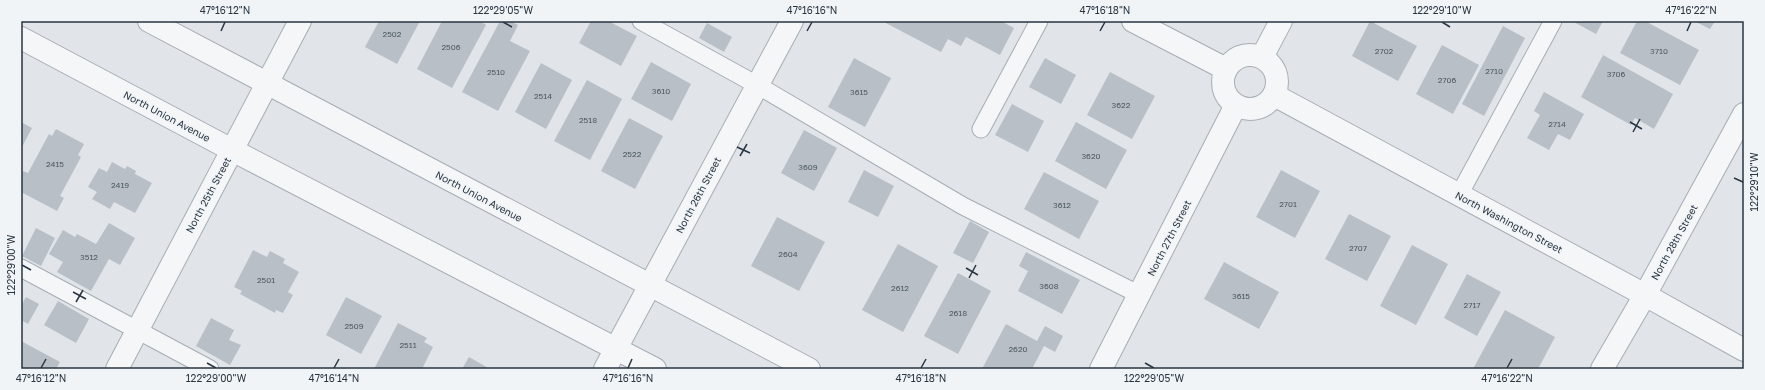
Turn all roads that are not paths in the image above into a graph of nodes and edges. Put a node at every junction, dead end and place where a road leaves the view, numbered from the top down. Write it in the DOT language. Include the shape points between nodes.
graph roads {
  1 [pos="149,21"];
  2 [pos="300,21"];
  3 [pos="641,21"];
  4 [pos="792,21"];
  5 [pos="1039,21"];
  6 [pos="1133,21"];
  7 [pos="1281,21"];
  8 [pos="1553,21"];
  9 [pos="21,38"];
  10 [pos="1262,57"];
  11 [pos="1226,69"];
  12 [pos="267,84"];
  13 [pos="757,85"];
  14 [pos="1274,95"];
  15 [pos="1236,106"];
  16 [pos="1744,114"];
  17 [pos="981,129"];
  18 [pos="232,150"];
  19 [pos="1459,195"];
  20 [pos="21,268"];
  21 [pos="650,286"];
  22 [pos="1140,295"];
  23 [pos="1645,295"];
  24 [pos="136,330"];
  25 [pos="616,349"];
  26 [pos="1744,350"];
  27 [pos="117,369"];
  28 [pos="210,369"];
  29 [pos="605,369"];
  30 [pos="655,369"];
  31 [pos="809,369"];
  32 [pos="1101,369"];
  33 [pos="1602,369"];
  1 -- 12 [label="street, North Union Avenue"];
  2 -- 12 [label="street, North 25th Street"];
  3 -- 13 [label="lane"];
  4 -- 13 [label="street, North 26th Street"];
  5 -- 17 [label="lane"];
  6 -- 11 [label="street"];
  7 -- 10 [label="street"];
  8 -- 19 [label="lane"];
  9 -- 18 [label="street, North Union Avenue"];
  10 -- 11 [label="street" via="1251,54 1242,56 1232,61"];
  10 -- 14 [label="street" via="1270,62 1277,74 1278,85"];
  11 -- 15 [label="street" via="1223,83 1225,93"];
  12 -- 18 [label="street, North 25th Street"];
  12 -- 21 [label="street, North Union Avenue"];
  13 -- 21 [label="street, North 26th Street"];
  13 -- 22 [label="lane" via="963,206"];
  14 -- 15 [label="street" via="1260,108 1246,109"];
  14 -- 19 [label="street, North Washington Street"];
  15 -- 22 [label="street, North 27th Street"];
  16 -- 23 [label="street, North 28th Street"];
  18 -- 24 [label="street, North 25th Street"];
  18 -- 25 [label="street, North Union Avenue"];
  19 -- 23 [label="street, North Washington Street"];
  20 -- 24 [label="lane"];
  21 -- 25 [label="street, North 26th Street"];
  21 -- 31 [label="street, North Union Avenue"];
  22 -- 32 [label="street, North 27th Street"];
  23 -- 26 [label="street, North Washington Street"];
  23 -- 33 [label="street, North 28th Street"];
  24 -- 27 [label="street, North 25th Street"];
  24 -- 28 [label="lane"];
  25 -- 29 [label="street, North 26th Street"];
  25 -- 30 [label="street, North Union Avenue"];
}
